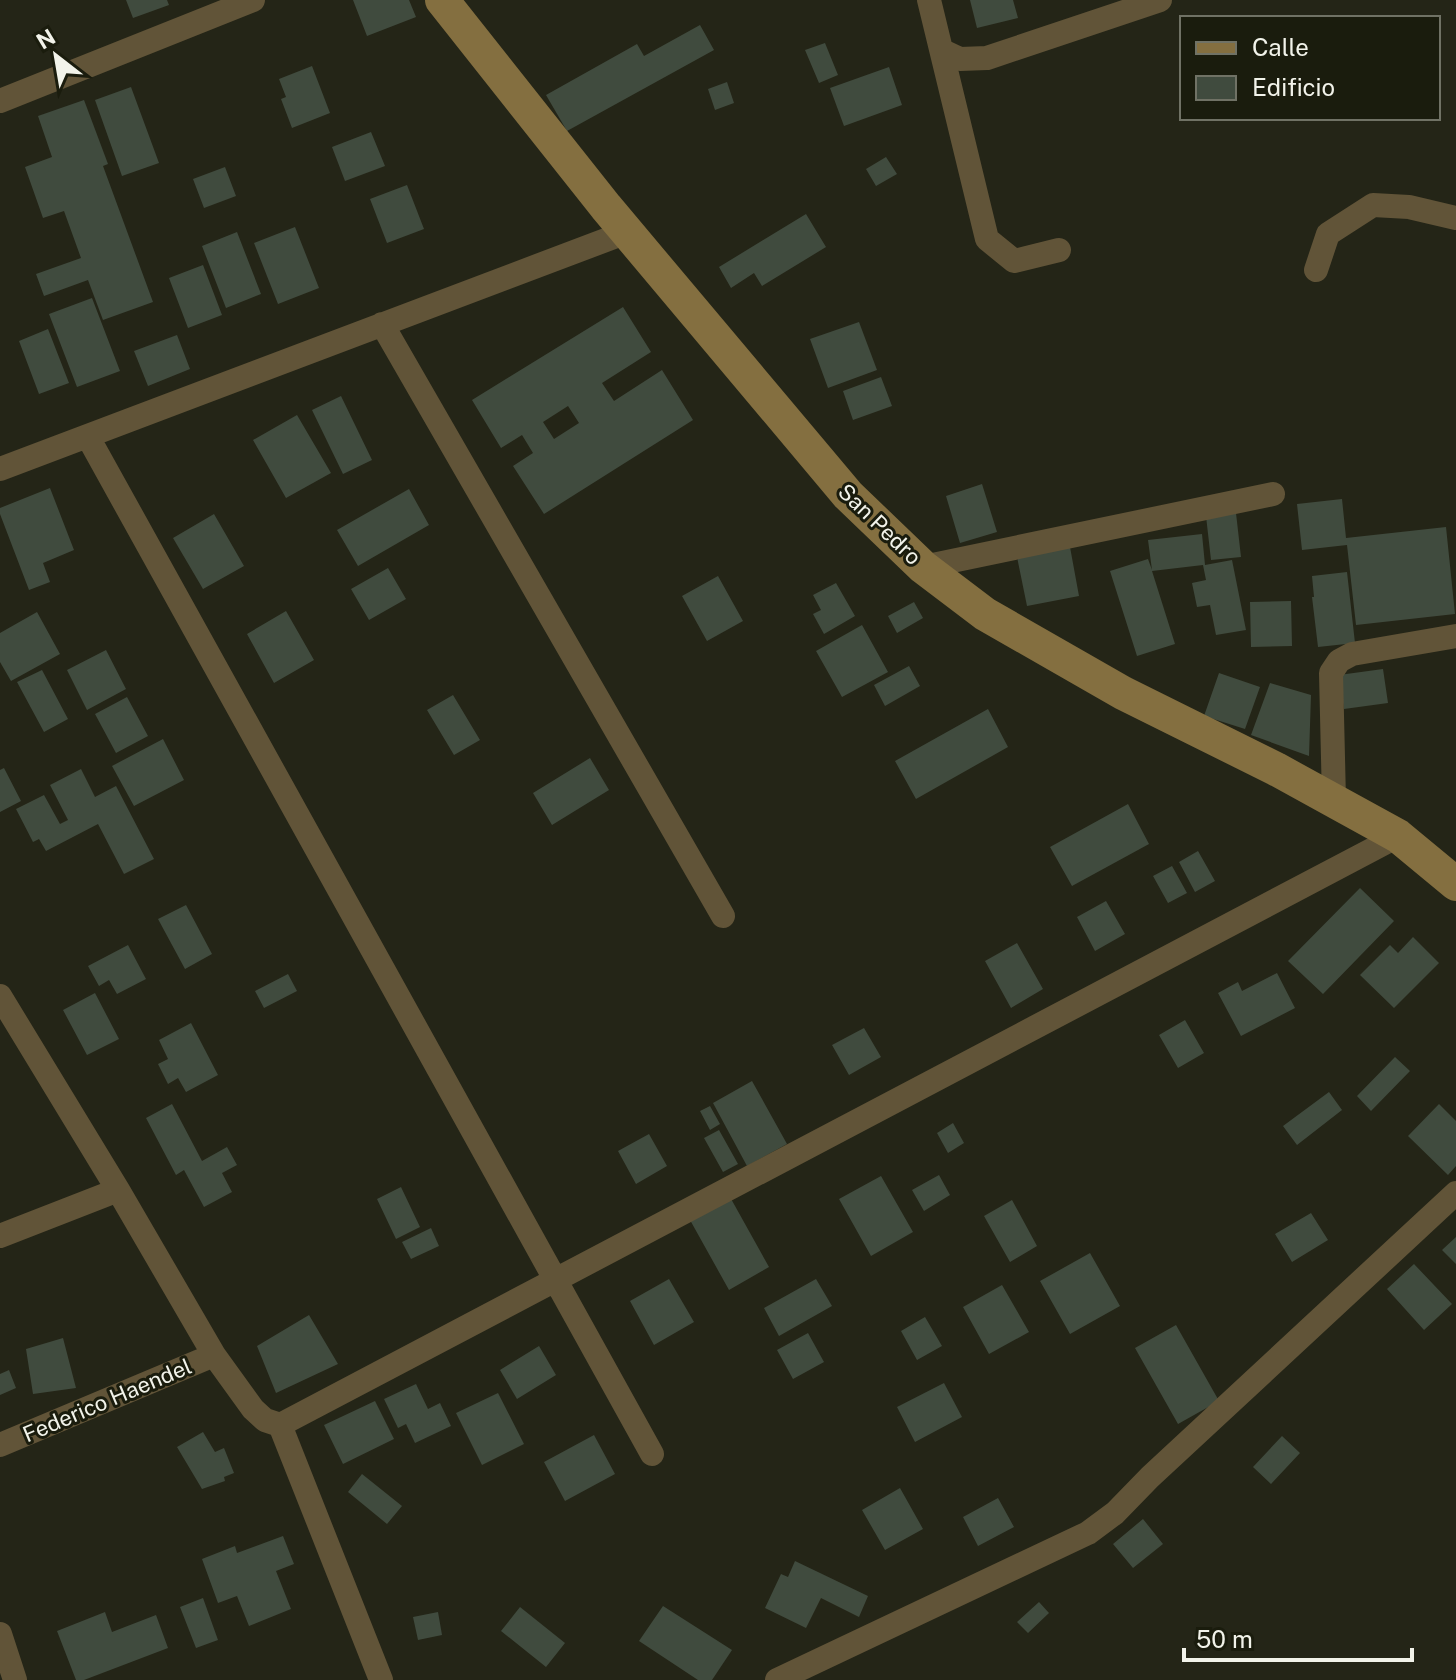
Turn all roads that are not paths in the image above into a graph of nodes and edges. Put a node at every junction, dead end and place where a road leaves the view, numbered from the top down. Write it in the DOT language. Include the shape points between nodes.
graph roads {
  1 [pos="253,0"];
  2 [pos="442,0"];
  3 [pos="929,0"];
  4 [pos="1160,0"];
  5 [pos="943,51"];
  6 [pos="0,101"];
  7 [pos="1456,218"];
  8 [pos="627,232"];
  9 [pos="1059,250"];
  10 [pos="1316,270"];
  11 [pos="382,324"];
  12 [pos="88,437"];
  13 [pos="0,469"];
  14 [pos="1273,494"];
  15 [pos="923,567"];
  16 [pos="1456,636"];
  17 [pos="1334,800"];
  18 [pos="1398,836"];
  19 [pos="1456,884"];
  20 [pos="723,916"];
  21 [pos="0,996"];
  22 [pos="118,1190"];
  23 [pos="1456,1193"];
  24 [pos="0,1236"];
  25 [pos="556,1278"];
  26 [pos="214,1355"];
  27 [pos="280,1425"];
  28 [pos="0,1445"];
  29 [pos="652,1454"];
  30 [pos="0,1634"];
  31 [pos="15,1680"];
  32 [pos="381,1680"];
  33 [pos="777,1680"];
  1 -- 6 [label="street"];
  2 -- 8 [label="main road, San Pedro"];
  3 -- 5 [label="street"];
  4 -- 5 [label="street" via="987,58 960,59"];
  5 -- 9 [label="street" via="987,239 1014,261"];
  7 -- 10 [label="street" via="1373,205 1328,234"];
  8 -- 11 [label="street"];
  8 -- 15 [label="main road, San Pedro" via="848,495"];
  11 -- 12 [label="street"];
  11 -- 20 [label="street"];
  12 -- 13 [label="street"];
  12 -- 25 [label="street"];
  14 -- 15 [label="street"];
  15 -- 17 [label="main road, San Pedro" via="985,614 1109,685"];
  16 -- 17 [label="street" via="1352,654 1339,661 1331,673"];
  17 -- 18 [label="main road, San Pedro"];
  18 -- 19 [label="main road, San Pedro"];
  18 -- 25 [label="street"];
  21 -- 22 [label="street"];
  22 -- 24 [label="street"];
  22 -- 26 [label="street"];
  23 -- 33 [label="street" via="1088,1533"];
  25 -- 27 [label="street"];
  25 -- 29 [label="street"];
  26 -- 27 [label="street" via="253,1409"];
  26 -- 28 [label="street, Federico Haendel"];
  27 -- 32 [label="street"];
  30 -- 31 [label="street"];
}
